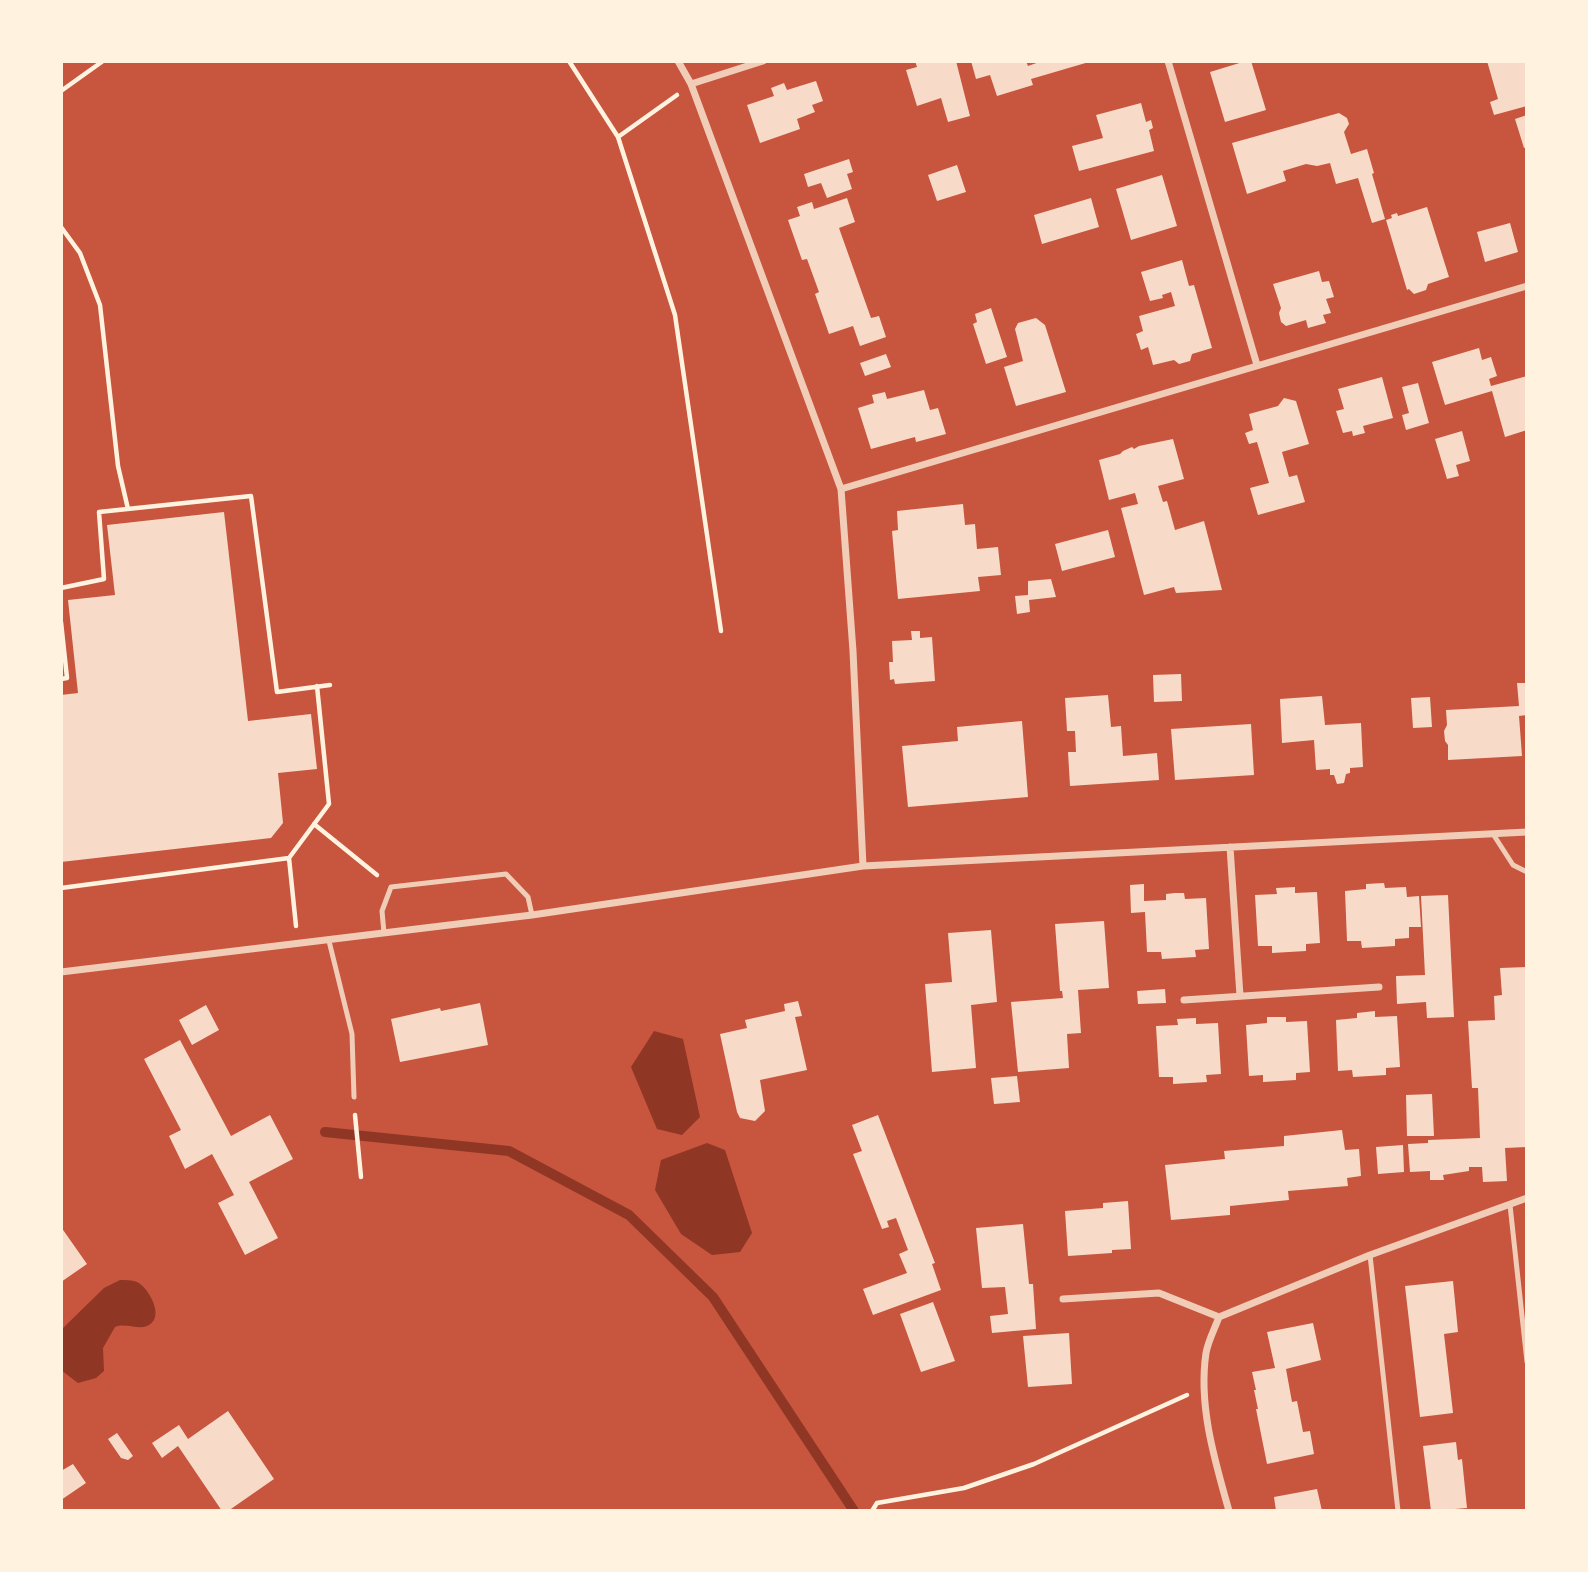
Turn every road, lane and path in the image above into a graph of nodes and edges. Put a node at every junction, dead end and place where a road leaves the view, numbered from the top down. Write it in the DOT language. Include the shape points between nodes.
graph roads {
  1 [pos="103,61"];
  2 [pos="569,61"];
  3 [pos="678,61"];
  4 [pos="763,61"];
  5 [pos="1168,61"];
  6 [pos="691,84"];
  7 [pos="61,91"];
  8 [pos="618,137"];
  9 [pos="61,227"];
  10 [pos="1527,286"];
  11 [pos="1257,365"];
  12 [pos="841,489"];
  13 [pos="128,509"];
  14 [pos="61,588"];
  15 [pos="61,622"];
  16 [pos="721,631"];
  17 [pos="61,679"];
  18 [pos="330,685"];
  19 [pos="317,687"];
  20 [pos="314,824"];
  21 [pos="1527,832"];
  22 [pos="1493,834"];
  23 [pos="1230,847"];
  24 [pos="289,858"];
  25 [pos="863,866"];
  26 [pos="1527,872"];
  27 [pos="391,887"];
  28 [pos="61,888"];
  29 [pos="532,915"];
  30 [pos="384,934"];
  31 [pos="329,941"];
  32 [pos="298,944"];
  33 [pos="61,972"];
  34 [pos="1379,987"];
  35 [pos="1240,996"];
  36 [pos="1184,999"];
  37 [pos="354,1097"];
  38 [pos="361,1177"];
  39 [pos="1527,1198"];
  40 [pos="1510,1205"];
  41 [pos="1370,1255"];
  42 [pos="1063,1299"];
  43 [pos="1219,1317"];
  44 [pos="1527,1362"];
  45 [pos="1204,1387"];
  46 [pos="872,1511"];
  47 [pos="1229,1511"];
  48 [pos="1398,1511"];
  1 -- 7 [label="path"];
  2 -- 8 [label="path"];
  3 -- 6 [label="street"];
  4 -- 6 [label="street"];
  5 -- 11 [label="street"];
  6 -- 8 [label="path"];
  6 -- 12 [label="street"];
  8 -- 16 [label="path" via="675,314"];
  9 -- 13 [label="path" via="80,253 100,305 118,466"];
  10 -- 11 [label="street"];
  11 -- 12 [label="street"];
  12 -- 25 [label="street"];
  13 -- 14 [label="path" via="99,512 104,579"];
  13 -- 19 [label="path" via="251,496 277,692"];
  15 -- 17 [label="path" via="67,678"];
  18 -- 19 [label="path"];
  19 -- 20 [label="path" via="329,804"];
  20 -- 24 [label="path"];
  20 -- 27 [label="path"];
  21 -- 22 [label="street"];
  22 -- 23 [label="street"];
  22 -- 26 [label="lane" via="1513,865"];
  23 -- 25 [label="street"];
  23 -- 35 [label="street"];
  24 -- 28 [label="path"];
  24 -- 32 [label="path"];
  25 -- 29 [label="street"];
  27 -- 29 [label="lane" via="506,874 528,897"];
  27 -- 30 [label="lane" via="382,911"];
  29 -- 30 [label="street"];
  30 -- 31 [label="street"];
  31 -- 32 [label="street"];
  31 -- 37 [label="lane" via="352,1034"];
  32 -- 33 [label="street"];
  34 -- 35 [label="street"];
  35 -- 36 [label="street"];
  37 -- 38 [label="path"];
  39 -- 40 [label="street"];
  40 -- 41 [label="street"];
  40 -- 44 [label="lane"];
  41 -- 43 [label="street"];
  41 -- 48 [label="lane"];
  42 -- 43 [label="street" via="1160,1293"];
  43 -- 45 [label="street" via="1206,1352"];
  45 -- 46 [label="path" via="1034,1464 964,1488 877,1503"];
  45 -- 47 [label="street" via="1212,1452"];
}
